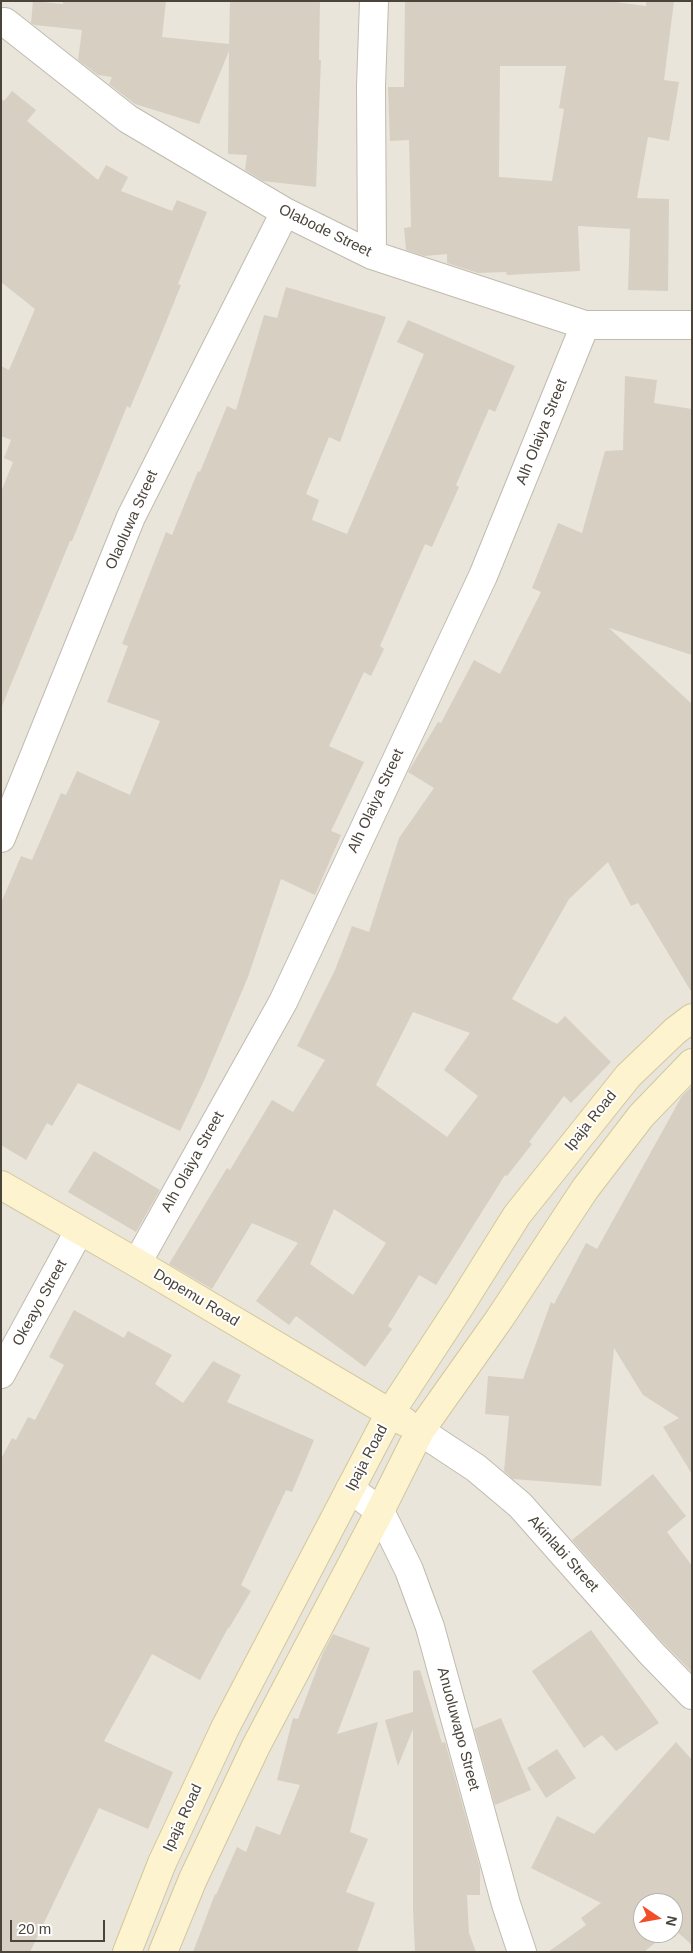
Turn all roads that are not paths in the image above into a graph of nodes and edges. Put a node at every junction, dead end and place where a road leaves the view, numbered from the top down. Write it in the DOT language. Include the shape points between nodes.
graph roads {
  1 [pos="374,1"];
  2 [pos="5,17"];
  3 [pos="285,212"];
  4 [pos="372,255"];
  5 [pos="692,325"];
  6 [pos="585,326"];
  7 [pos="1,838"];
  8 [pos="692,1018"];
  9 [pos="692,1063"];
  10 [pos="1,1185"];
  11 [pos="80,1231"];
  12 [pos="137,1262"];
  13 [pos="1,1374"];
  14 [pos="390,1413"];
  15 [pos="420,1431"];
  16 [pos="350,1489"];
  17 [pos="380,1511"];
  18 [pos="692,1695"];
  19 [pos="127,1952"];
  20 [pos="163,1952"];
  21 [pos="522,1952"];
  1 -- 4 [label="street" via="370,86"];
  2 -- 3 [label="street, Olabode Street" via="128,119"];
  3 -- 4 [label="street, Olabode Street"];
  3 -- 7 [label="street, Olaoluwa Street" via="130,517"];
  4 -- 6 [label="street, Olabode Street"];
  5 -- 6 [label="street, Olabode Street"];
  6 -- 12 [label="street, Alh Olaiya Street" via="483,576 283,1002"];
  8 -- 14 [label="main road, Ipaja Road" via="628,1076 517,1215"];
  9 -- 15 [label="main road" via="641,1116 585,1189"];
  10 -- 11 [label="main road, Dopemu Road"];
  11 -- 12 [label="main road, Dopemu Road"];
  11 -- 13 [label="street, Okeayo Street"];
  12 -- 14 [label="main road, Dopemu Road"];
  14 -- 15 [label="main road, Dopemu Road"];
  14 -- 16 [label="main road, Ipaja Road"];
  15 -- 17 [label="main road"];
  15 -- 18 [label="street, Akinlabi Street" via="476,1468 520,1505"];
  16 -- 17 [label="street"];
  16 -- 19 [label="main road, Ipaja Road" via="226,1728 162,1863"];
  17 -- 20 [label="main road" via="256,1746 193,1879"];
  17 -- 21 [label="street, Anuoluwapo Street" via="409,1570 430,1627"];
}
